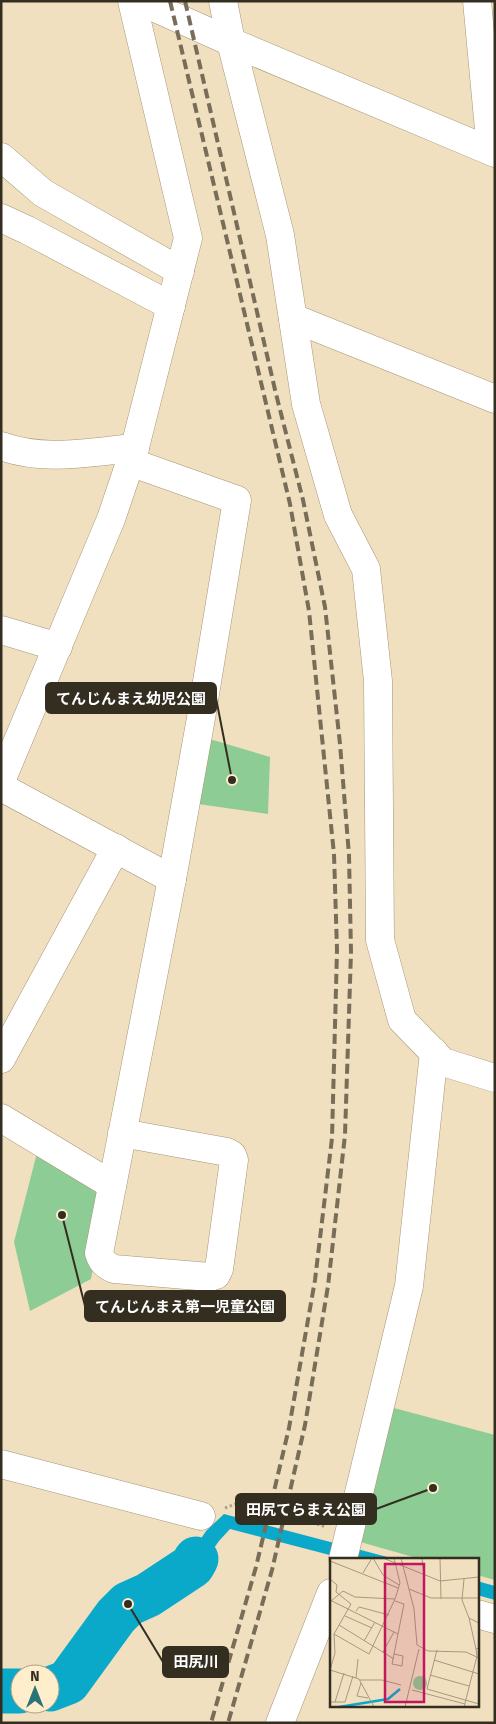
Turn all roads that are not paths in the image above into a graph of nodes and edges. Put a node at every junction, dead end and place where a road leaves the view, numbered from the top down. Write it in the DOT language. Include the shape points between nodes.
graph roads {
  1 [pos="132,1"];
  2 [pos="140,1"];
  3 [pos="223,1"];
  4 [pos="477,1"];
  5 [pos="231,42"];
  6 [pos="493,152"];
  7 [pos="1,157"];
  8 [pos="1,218"];
  9 [pos="180,271"];
  10 [pos="171,306"];
  11 [pos="292,318"];
  12 [pos="495,399"];
  13 [pos="1,446"];
  14 [pos="133,455"];
  15 [pos="1,630"];
  16 [pos="58,647"];
  17 [pos="1,781"];
  18 [pos="1,787"];
  19 [pos="116,848"];
  20 [pos="172,879"];
  21 [pos="434,1052"];
  22 [pos="1,1059"];
  23 [pos="495,1078"];
  24 [pos="1,1118"];
  25 [pos="122,1133"];
  26 [pos="112,1186"];
  27 [pos="1,1464"];
  28 [pos="201,1516"];
  29 [pos="345,1553"];
  30 [pos="330,1596"];
  31 [pos="478,1614"];
  32 [pos="495,1619"];
  33 [pos="280,1723"];
  1 -- 9 [label="street" via="188,238"];
  2 -- 5 [label="street"];
  3 -- 5 [label="street"];
  4 -- 6 [label="street"];
  5 -- 6 [label="street"];
  5 -- 11 [label="street" via="280,235"];
  7 -- 9 [label="street" via="43,193"];
  8 -- 10 [label="street"];
  9 -- 10 [label="street"];
  10 -- 14 [label="street"];
  11 -- 12 [label="street"];
  11 -- 21 [label="street" via="306,404 338,515 366,569 378,681 380,940 402,1020"];
  13 -- 14 [label="street" via="51,455"];
  14 -- 16 [label="street" via="111,519"];
  14 -- 20 [label="street" via="237,500"];
  15 -- 16 [label="street"];
  16 -- 17 [label="street"];
  18 -- 19 [label="street"];
  19 -- 20 [label="street"];
  19 -- 22 [label="street"];
  20 -- 25 [label="street"];
  21 -- 23 [label="street" via="443,1062"];
  21 -- 29 [label="street" via="409,1286"];
  24 -- 26 [label="street"];
  25 -- 26 [label="street"];
  25 -- 26 [label="street" via="232,1155 234,1160 216,1275 106,1266 99,1253"];
  27 -- 28 [label="street"];
  30 -- 33 [label="street"];
  31 -- 32 [label="street"];
}
